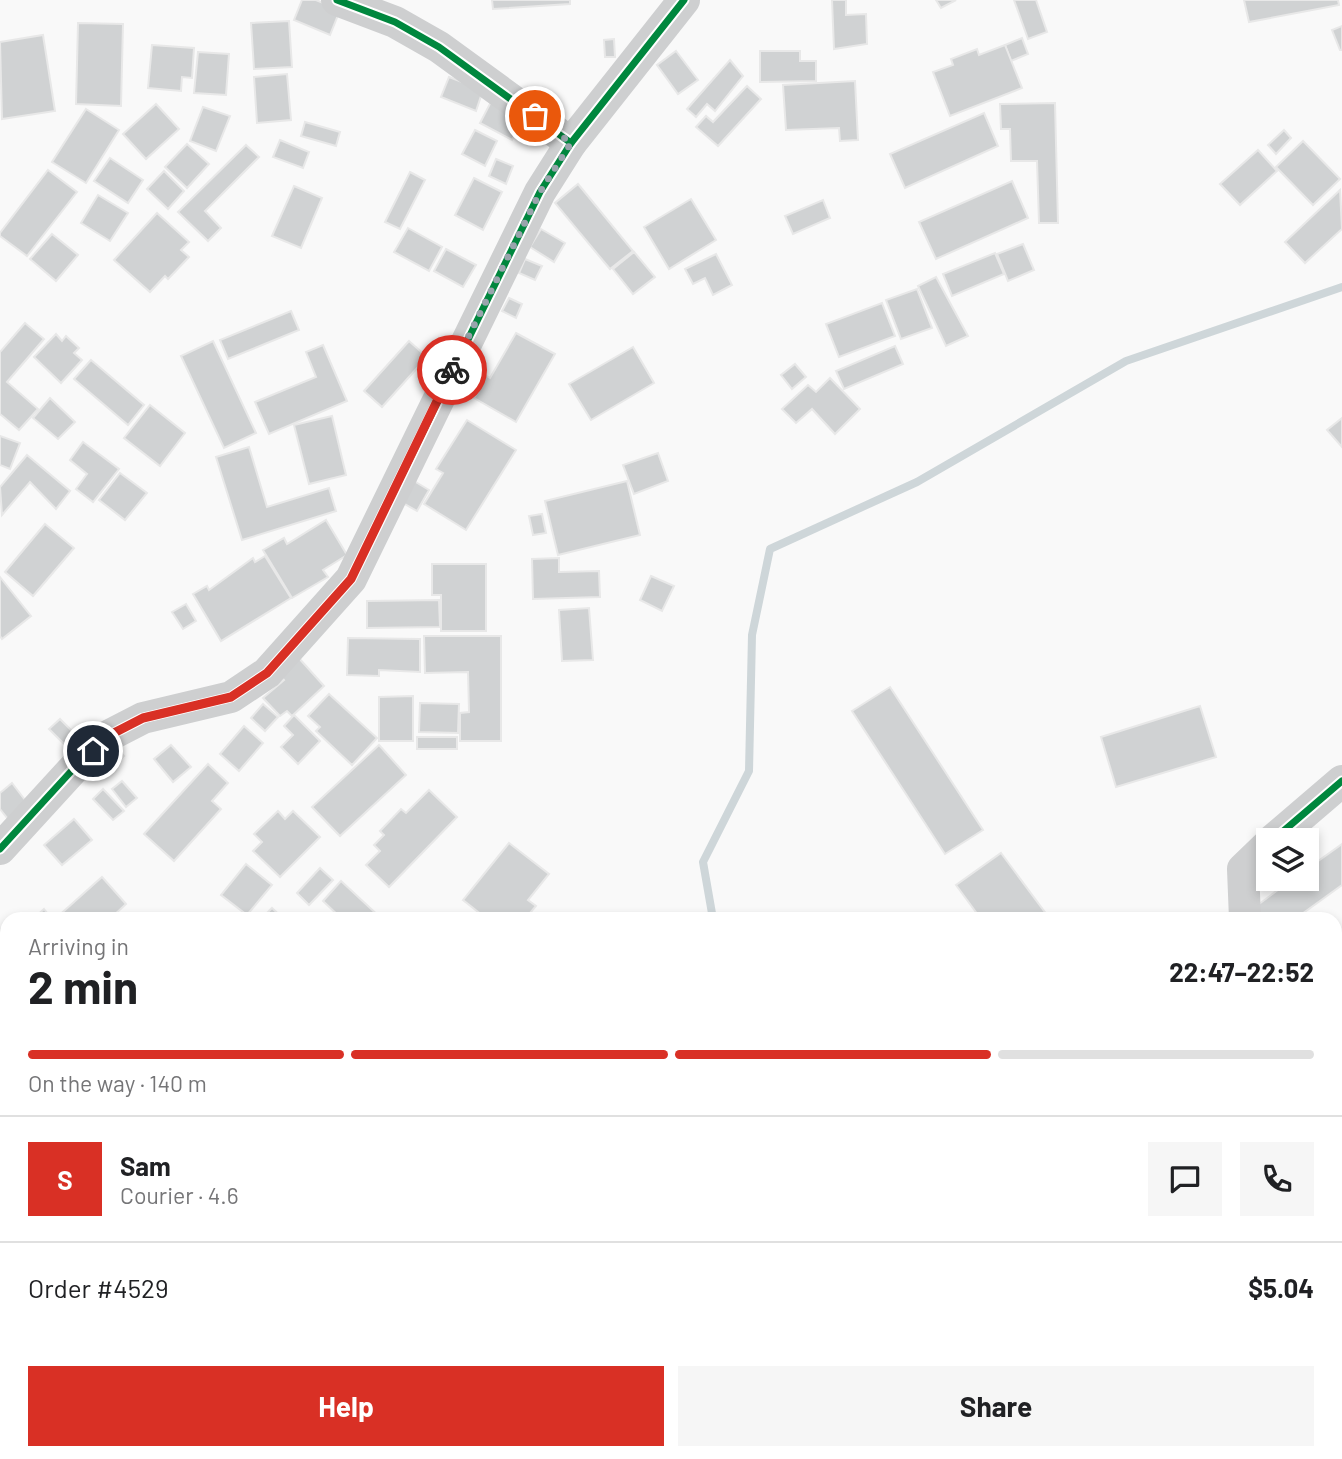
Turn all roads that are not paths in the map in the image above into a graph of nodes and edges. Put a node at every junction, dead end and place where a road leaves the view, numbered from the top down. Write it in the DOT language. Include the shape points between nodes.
graph roads {
  1 [pos="337,0"];
  2 [pos="684,0"];
  3 [pos="571,143"];
  4 [pos="1342,781"];
  5 [pos="1287,828"];
  6 [pos="0,849"];
  7 [pos="1256,856"];
  8 [pos="1245,912"];
  1 -- 3 [label="street" via="395,22 439,47"];
  2 -- 3 [label="street"];
  3 -- 6 [label="street" via="540,192 351,579 267,673 231,697 143,718 110,735"];
  4 -- 5 [label="street"];
  7 -- 8 [label="street" via="1243,869"];
}
